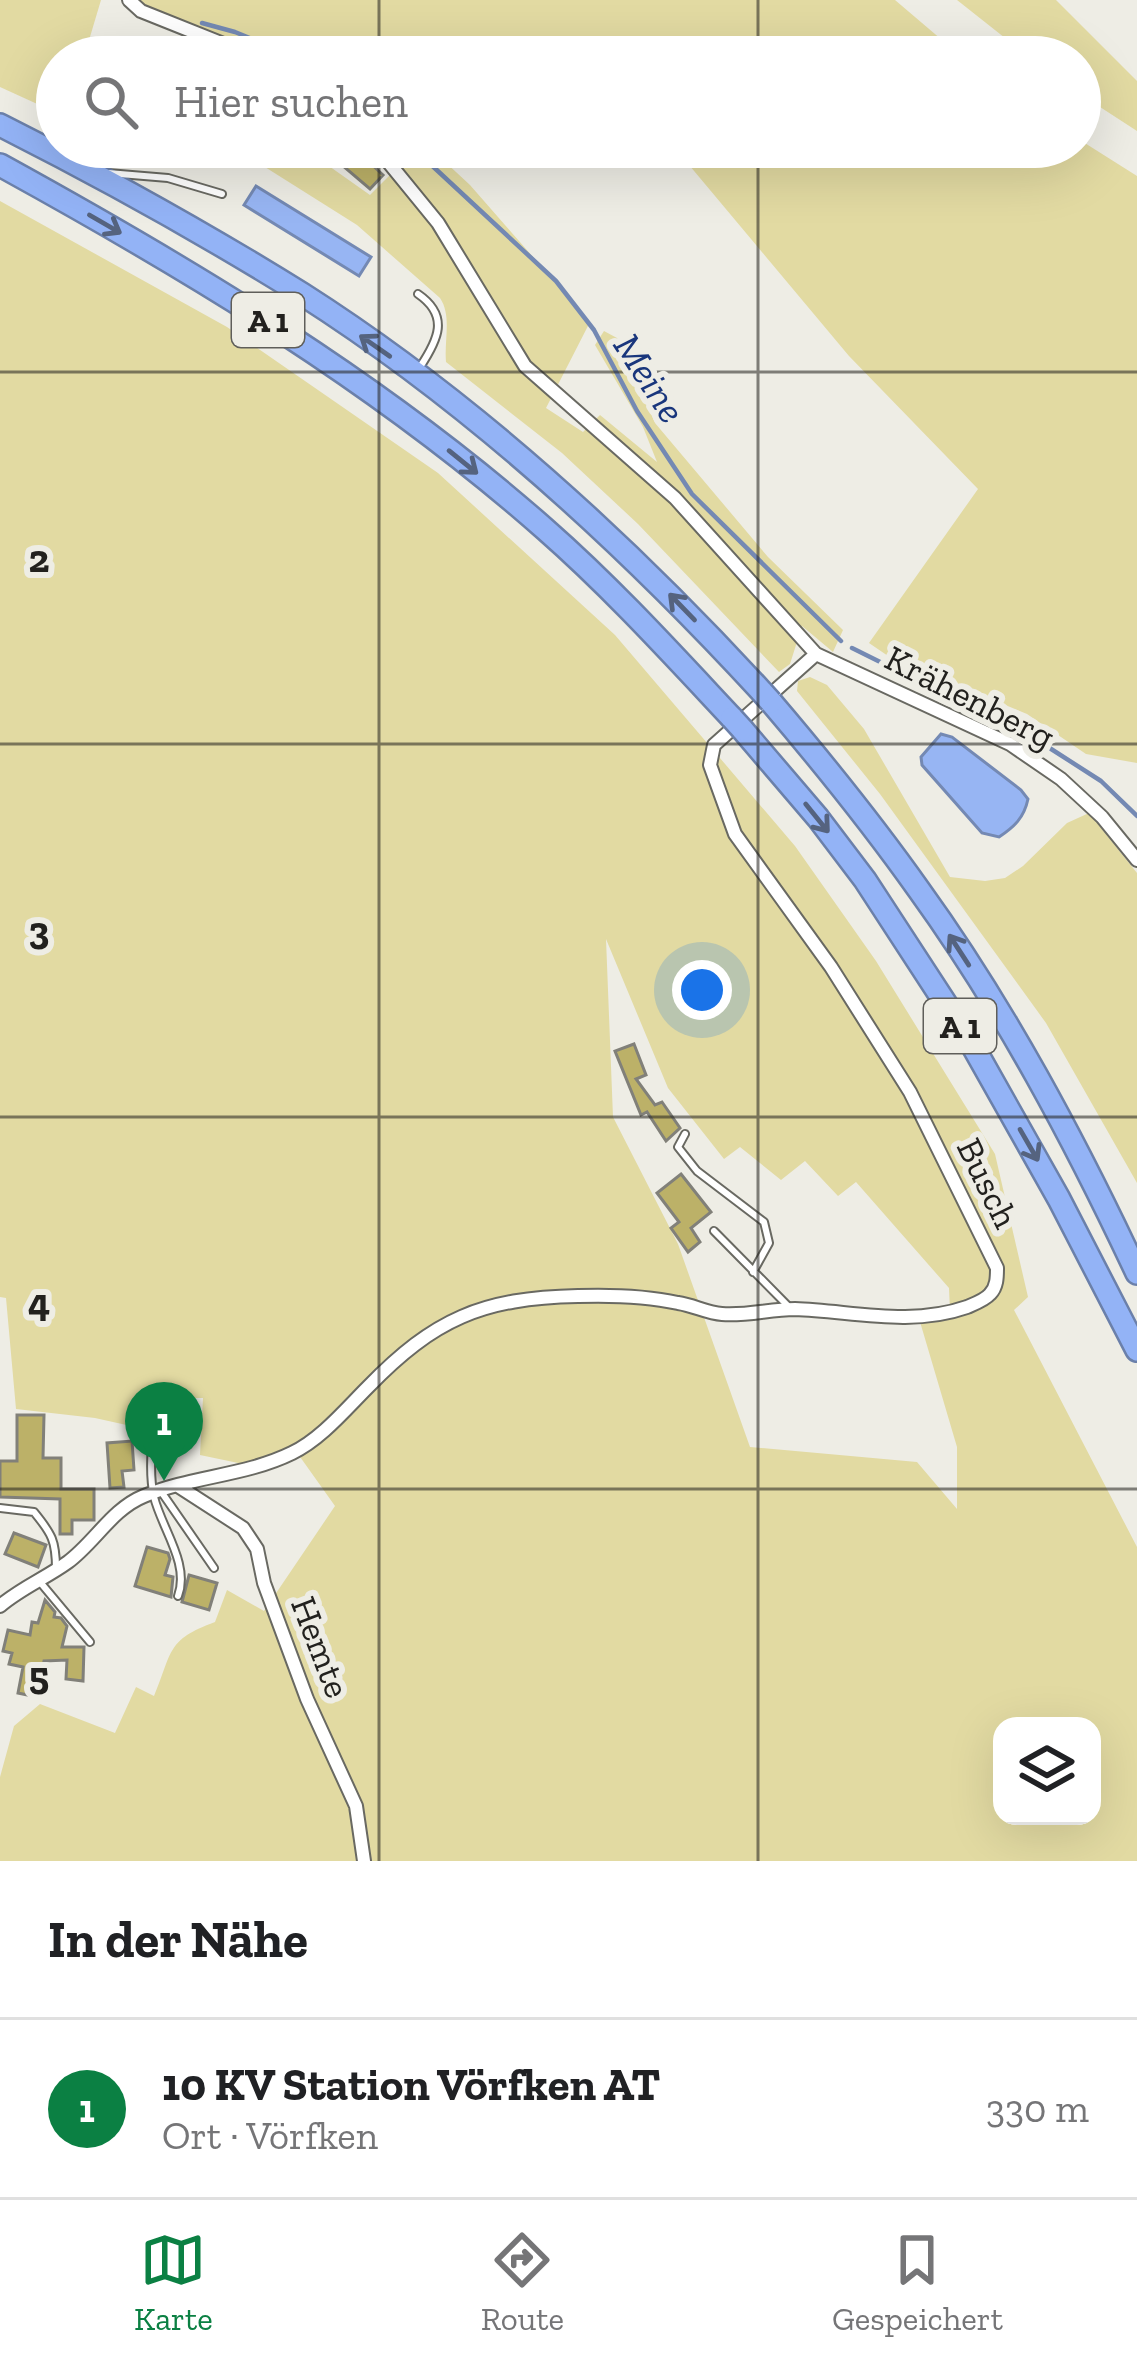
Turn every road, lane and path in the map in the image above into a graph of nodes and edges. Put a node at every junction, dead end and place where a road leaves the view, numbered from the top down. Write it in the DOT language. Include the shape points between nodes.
graph roads {
  1 [pos="129,0"];
  2 [pos="204,36"];
  3 [pos="0,108"];
  4 [pos="0,125"];
  5 [pos="33,141"];
  6 [pos="36,143"];
  7 [pos="0,165"];
  8 [pos="81,168"];
  9 [pos="393,168"];
  10 [pos="88,172"];
  11 [pos="221,194"];
  12 [pos="418,294"];
  13 [pos="415,375"];
  14 [pos="816,653"];
  15 [pos="1137,860"];
  16 [pos="686,1134"];
  17 [pos="714,1231"];
  18 [pos="753,1272"];
  19 [pos="1137,1273"];
  20 [pos="791,1309"];
  21 [pos="1137,1350"];
  22 [pos="154,1411"];
  23 [pos="178,1486"];
  24 [pos="156,1492"];
  25 [pos="0,1508"];
  26 [pos="214,1568"];
  27 [pos="56,1569"];
  28 [pos="40,1582"];
  29 [pos="178,1596"];
  30 [pos="0,1606"];
  31 [pos="90,1642"];
  32 [pos="364,1861"];
  1 -- 2 [label="street"];
  3 -- 5 [label="highway"];
  4 -- 5 [label="highway, A 1"];
  5 -- 6 [label="highway, A 1"];
  7 -- 21 [label="highway, A 1, one-way" via="208,283 371,390 547,530 638,617 865,880 970,1041"];
  8 -- 10 [label="highway, A 1"];
  9 -- 14 [label="street" via="438,224 525,366 675,498"];
  10 -- 11 [label="lane" via="168,178"];
  13 -- 10 [label="highway, A 1, one-way" via="304,296"];
  12 -- 13 [label="lane" via="437,315 437,332"];
  19 -- 13 [label="highway, A 1, one-way" via="984,989 831,774 656,579"];
  14 -- 15 [label="street, Krähenberg" via="1010,744 1061,779"];
  14 -- 20 [label="street, Busch" via="714,745 710,765 735,833 910,1092 997,1282 989,1296 917,1318"];
  16 -- 18 [label="lane" via="678,1147 697,1171 764,1222 769,1243"];
  17 -- 18 [label="lane"];
  18 -- 20 [label="lane"];
  20 -- 23 [label="street, Busch" via="716,1314 614,1296 488,1305 392,1362 296,1452"];
  22 -- 24 [label="lane"];
  23 -- 24 [label="street, Busch"];
  23 -- 32 [label="street, Hemte" via="244,1528 257,1549 307,1699 356,1806"];
  24 -- 26 [label="lane"];
  24 -- 27 [label="street" via="121,1510"];
  24 -- 29 [label="lane" via="182,1569"];
  25 -- 27 [label="lane" via="34,1512 52,1533"];
  27 -- 28 [label="street"];
  28 -- 30 [label="street"];
  28 -- 31 [label="lane"];
}
